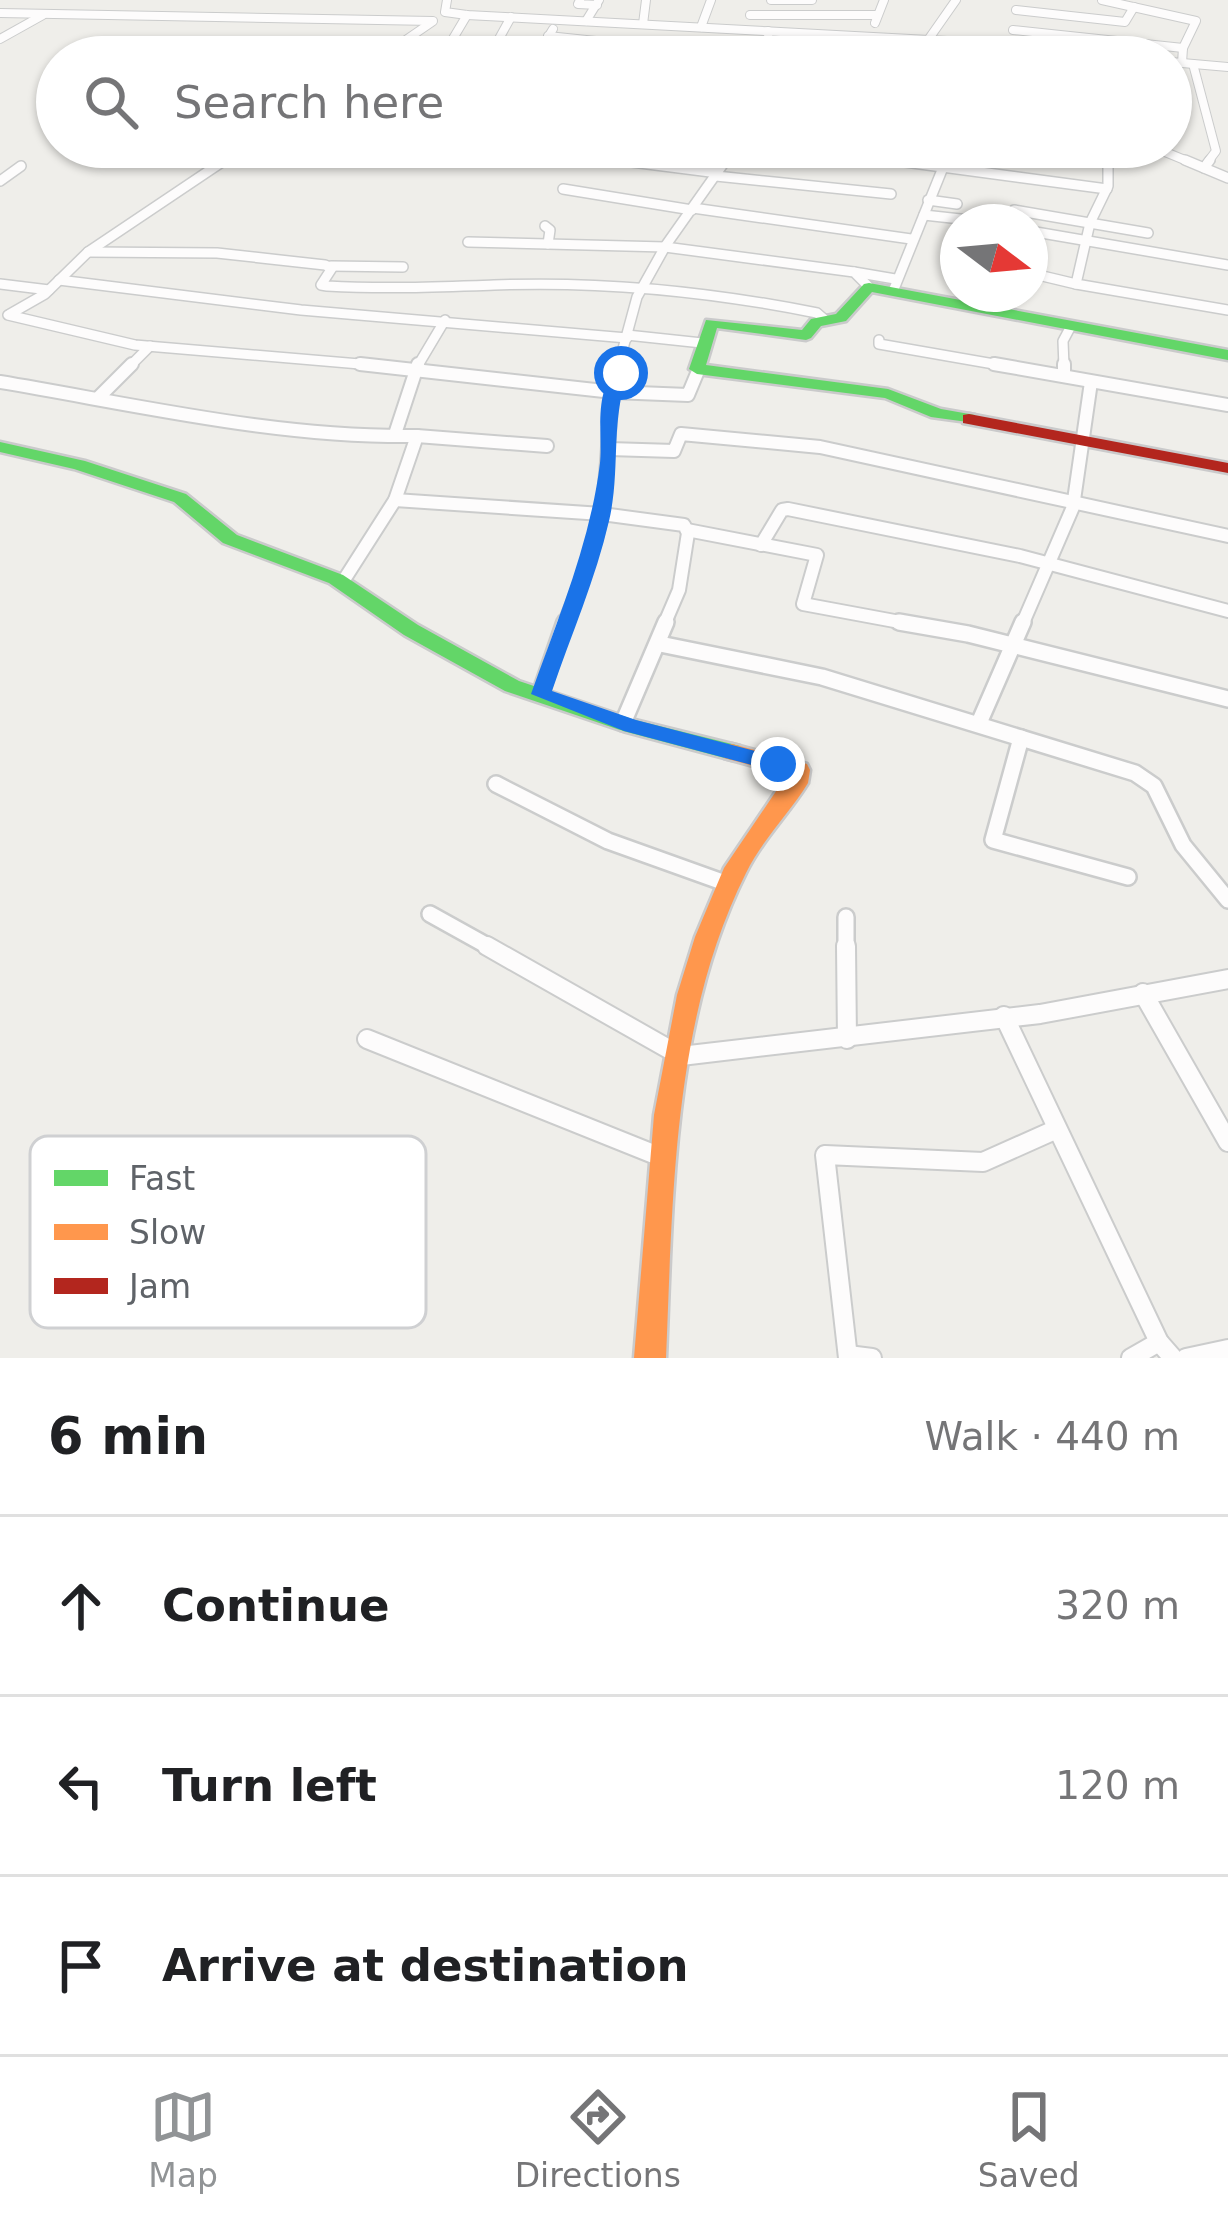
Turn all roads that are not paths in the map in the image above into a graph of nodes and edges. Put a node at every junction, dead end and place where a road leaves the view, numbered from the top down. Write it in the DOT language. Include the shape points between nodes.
graph roads {
  1 [pos="448,0"];
  2 [pos="474,0"];
  3 [pos="514,0"];
  4 [pos="580,0"];
  5 [pos="646,0"];
  6 [pos="711,0"];
  7 [pos="771,0"];
  8 [pos="812,0"];
  9 [pos="884,0"];
  10 [pos="956,0"];
  11 [pos="1020,0"];
  12 [pos="1102,0"];
  13 [pos="758,1"];
  14 [pos="598,2"];
  15 [pos="1133,7"];
  16 [pos="1016,10"];
  17 [pos="446,12"];
  18 [pos="0,13"];
  19 [pos="46,14"];
  20 [pos="750,14"];
  21 [pos="466,15"];
  22 [pos="876,15"];
  23 [pos="508,17"];
  24 [pos="557,19"];
  25 [pos="433,21"];
  26 [pos="586,21"];
  27 [pos="643,24"];
  28 [pos="701,27"];
  29 [pos="743,30"];
  30 [pos="1013,30"];
  31 [pos="768,31"];
  32 [pos="411,36"];
  33 [pos="454,36"];
  34 [pos="499,36"];
  35 [pos="548,36"];
  36 [pos="768,36"];
  37 [pos="857,36"];
  38 [pos="875,36"];
  39 [pos="931,36"];
  40 [pos="1011,36"];
  41 [pos="1073,36"];
  42 [pos="1189,36"];
  43 [pos="0,39"];
  44 [pos="1192,63"];
  45 [pos="1228,67"];
  46 [pos="1192,76"];
  47 [pos="1192,163"];
  48 [pos="21,166"];
  49 [pos="213,168"];
  50 [pos="672,168"];
  51 [pos="721,168"];
  52 [pos="943,168"];
  53 [pos="964,168"];
  54 [pos="1107,168"];
  55 [pos="1204,168"];
  56 [pos="717,174"];
  57 [pos="1228,178"];
  58 [pos="0,181"];
  59 [pos="563,189"];
  60 [pos="1107,189"];
  61 [pos="891,194"];
  62 [pos="928,200"];
  63 [pos="957,204"];
  64 [pos="692,209"];
  65 [pos="924,215"];
  66 [pos="1048,216"];
  67 [pos="940,217"];
  68 [pos="1090,223"];
  69 [pos="544,226"];
  70 [pos="1148,232"];
  71 [pos="1048,235"];
  72 [pos="911,238"];
  73 [pos="468,242"];
  74 [pos="1084,243"];
  75 [pos="548,244"];
  76 [pos="665,247"];
  77 [pos="88,252"];
  78 [pos="1228,265"];
  79 [pos="331,266"];
  80 [pos="403,267"];
  81 [pos="1048,277"];
  82 [pos="862,279"];
  83 [pos="59,280"];
  84 [pos="0,284"];
  85 [pos="895,284"];
  86 [pos="1076,284"];
  87 [pos="49,290"];
  88 [pos="641,290"];
  89 [pos="1228,310"];
  90 [pos="4,317"];
  91 [pos="824,319"];
  92 [pos="446,320"];
  93 [pos="1071,326"];
  94 [pos="627,337"];
  95 [pos="879,340"];
  96 [pos="702,343"];
  97 [pos="151,346"];
  98 [pos="1228,355"];
  99 [pos="418,369"];
  100 [pos="698,371"];
  101 [pos="1064,376"];
  102 [pos="0,382"];
  103 [pos="1091,382"];
  104 [pos="613,392"];
  105 [pos="98,398"];
  106 [pos="1228,405"];
  107 [pos="395,434"];
  108 [pos="417,436"];
  109 [pos="1083,439"];
  110 [pos="547,446"];
  111 [pos="0,447"];
  112 [pos="609,449"];
  113 [pos="1228,467"];
  114 [pos="395,500"];
  115 [pos="1074,503"];
  116 [pos="602,514"];
  117 [pos="687,530"];
  118 [pos="1228,536"];
  119 [pos="761,545"];
  120 [pos="1049,566"];
  121 [pos="341,584"];
  122 [pos="1228,611"];
  123 [pos="660,644"];
  124 [pos="1013,645"];
  125 [pos="541,694"];
  126 [pos="1228,699"];
  127 [pos="623,723"];
  128 [pos="979,723"];
  129 [pos="1021,738"];
  130 [pos="496,784"];
  131 [pos="1128,877"];
  132 [pos="728,884"];
  133 [pos="1228,900"];
  134 [pos="430,914"];
  135 [pos="846,916"];
  136 [pos="1228,979"];
  137 [pos="1143,993"];
  138 [pos="1004,1016"];
  139 [pos="367,1040"];
  140 [pos="847,1040"];
  141 [pos="680,1056"];
  142 [pos="1057,1129"];
  143 [pos="1228,1142"];
  144 [pos="666,1159"];
  145 [pos="1228,1349"];
  146 [pos="1166,1350"];
  147 [pos="848,1356"];
  148 [pos="650,1358"];
  149 [pos="872,1358"];
  150 [pos="1131,1358"];
  151 [pos="1186,1358"];
  1 -- 17 [label="street"];
  2 -- 21 [label="street"];
  3 -- 23 [label="street"];
  4 -- 14 [label="street"];
  5 -- 27 [label="street"];
  6 -- 28 [label="street"];
  7 -- 8 [label="street"];
  9 -- 22 [label="street"];
  10 -- 39 [label="street"];
  11 -- 16 [label="street"];
  12 -- 15 [label="street"];
  13 -- 20 [label="street"];
  14 -- 26 [label="street"];
  15 -- 16 [label="street" via="1125,22"];
  15 -- 42 [label="street" via="1196,21"];
  16 -- 30 [label="street"];
  17 -- 21 [label="street"];
  17 -- 25 [label="street"];
  18 -- 19 [label="street"];
  19 -- 25 [label="street"];
  19 -- 43 [label="street"];
  20 -- 22 [label="street"];
  20 -- 29 [label="street"];
  21 -- 23 [label="street"];
  21 -- 33 [label="street"];
  22 -- 38 [label="street"];
  23 -- 24 [label="street"];
  23 -- 34 [label="street"];
  24 -- 26 [label="street"];
  24 -- 35 [label="street"];
  25 -- 32 [label="street"];
  26 -- 27 [label="street"];
  27 -- 28 [label="street"];
  28 -- 29 [label="street"];
  29 -- 31 [label="street"];
  30 -- 40 [label="street"];
  30 -- 41 [label="street"];
  31 -- 36 [label="street"];
  31 -- 37 [label="street"];
  44 -- 45 [label="street"];
  46 -- 55 [label="street" via="1216,151"];
  47 -- 55 [label="street"];
  48 -- 58 [label="street"];
  49 -- 77 [label="street"];
  50 -- 56 [label="street"];
  51 -- 56 [label="street"];
  52 -- 62 [label="street"];
  53 -- 60 [label="street"];
  54 -- 60 [label="street"];
  55 -- 57 [label="street"];
  56 -- 61 [label="street"];
  56 -- 64 [label="street"];
  59 -- 64 [label="street"];
  60 -- 68 [label="street"];
  62 -- 63 [label="street"];
  62 -- 65 [label="street"];
  64 -- 72 [label="street"];
  64 -- 76 [label="street"];
  65 -- 67 [label="street"];
  65 -- 72 [label="street"];
  66 -- 68 [label="street"];
  68 -- 70 [label="street"];
  68 -- 74 [label="street"];
  69 -- 75 [label="street"];
  71 -- 74 [label="street"];
  72 -- 85 [label="street"];
  73 -- 75 [label="street"];
  74 -- 78 [label="street"];
  74 -- 86 [label="street"];
  75 -- 76 [label="street"];
  76 -- 82 [label="street"];
  76 -- 88 [label="street"];
  77 -- 79 [label="street" via="217,253"];
  77 -- 83 [label="street"];
  79 -- 80 [label="street"];
  79 -- 88 [label="street" via="323,286"];
  81 -- 86 [label="street"];
  82 -- 85 [label="street"];
  82 -- 91 [label="street" via="841,318"];
  83 -- 87 [label="street"];
  83 -- 92 [label="street"];
  84 -- 87 [label="street"];
  85 -- 93 [label="street"];
  86 -- 89 [label="street"];
  87 -- 90 [label="street"];
  88 -- 91 [label="street" via="752,300"];
  88 -- 94 [label="street"];
  90 -- 97 [label="street"];
  91 -- 96 [label="street" via="802,335 714,322"];
  92 -- 94 [label="street"];
  92 -- 99 [label="street"];
  93 -- 98 [label="street"];
  93 -- 101 [label="street"];
  94 -- 96 [label="street"];
  94 -- 104 [label="street"];
  95 -- 101 [label="street"];
  96 -- 100 [label="street"];
  97 -- 99 [label="street"];
  97 -- 105 [label="street"];
  99 -- 104 [label="street"];
  99 -- 107 [label="street"];
  100 -- 104 [label="street" via="688,395"];
  100 -- 109 [label="street" via="888,394 937,413"];
  101 -- 103 [label="street"];
  102 -- 105 [label="street"];
  103 -- 106 [label="street"];
  103 -- 109 [label="street"];
  104 -- 112 [label="street"];
  105 -- 107 [label="street" via="317,434"];
  107 -- 108 [label="street"];
  108 -- 110 [label="street"];
  108 -- 114 [label="street"];
  109 -- 113 [label="street"];
  109 -- 115 [label="street"];
  111 -- 121 [label="street" via="181,498 230,539"];
  112 -- 115 [label="street" via="674,451 681,434 786,442"];
  112 -- 116 [label="street"];
  114 -- 116 [label="street"];
  114 -- 121 [label="street"];
  115 -- 118 [label="street"];
  115 -- 120 [label="street"];
  116 -- 117 [label="street" via="677,522"];
  116 -- 125 [label="street"];
  117 -- 119 [label="street"];
  117 -- 123 [label="street" via="679,590"];
  119 -- 120 [label="street" via="788,508"];
  119 -- 124 [label="street" via="817,555 802,604"];
  120 -- 122 [label="street"];
  120 -- 124 [label="street"];
  121 -- 125 [label="street" via="495,678"];
  123 -- 127 [label="street"];
  123 -- 128 [label="street" via="799,671"];
  124 -- 126 [label="street"];
  124 -- 128 [label="street"];
  125 -- 127 [label="street"];
  127 -- 132 [label="street" via="799,770"];
  128 -- 129 [label="street"];
  129 -- 131 [label="street" via="993,839"];
  129 -- 133 [label="street" via="1154,786 1183,845"];
  130 -- 132 [label="street" via="608,841"];
  132 -- 141 [label="street" via="688,1004"];
  134 -- 141 [label="street"];
  135 -- 140 [label="street"];
  136 -- 137 [label="street"];
  137 -- 138 [label="street"];
  137 -- 143 [label="street"];
  138 -- 140 [label="street"];
  138 -- 142 [label="street"];
  139 -- 144 [label="street"];
  140 -- 141 [label="street"];
  141 -- 144 [label="street"];
  142 -- 146 [label="street"];
  142 -- 147 [label="street" via="983,1162 825,1155"];
  144 -- 148 [label="street"];
  145 -- 151 [label="street"];
  146 -- 150 [label="street"];
  147 -- 149 [label="street"];
}
